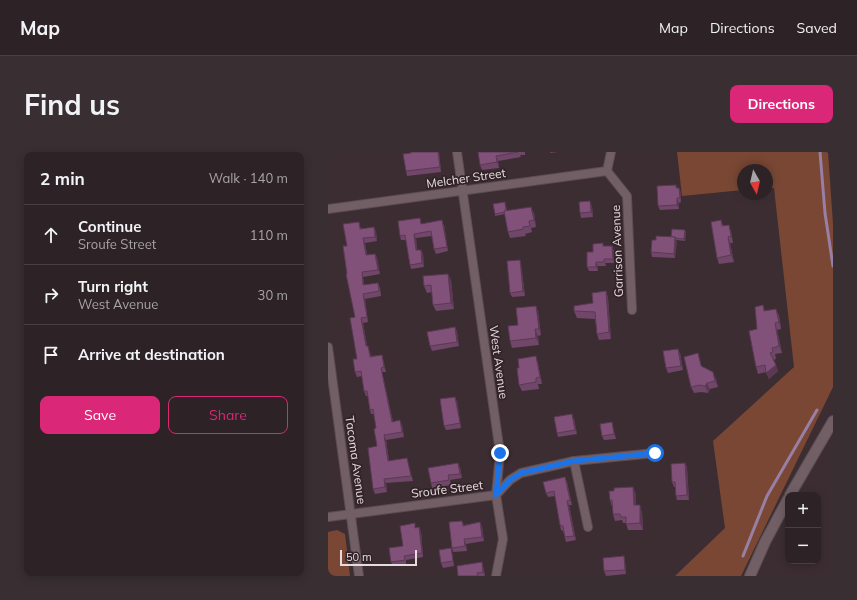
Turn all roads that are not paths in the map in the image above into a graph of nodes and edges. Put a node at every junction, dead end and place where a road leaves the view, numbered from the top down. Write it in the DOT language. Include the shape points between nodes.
graph roads {
  1 [pos="457,152"];
  2 [pos="611,152"];
  3 [pos="607,171"];
  4 [pos="462,190"];
  5 [pos="328,209"];
  6 [pos="632,310"];
  7 [pos="328,347"];
  8 [pos="833,421"];
  9 [pos="655,453"];
  10 [pos="574,461"];
  11 [pos="792,492"];
  12 [pos="496,495"];
  13 [pos="785,505"];
  14 [pos="351,514"];
  15 [pos="328,517"];
  16 [pos="588,527"];
  17 [pos="359,576"];
  18 [pos="496,576"];
  19 [pos="750,576"];
  1 -- 4 [label="street, West Avenue"];
  2 -- 3 [label="street"];
  3 -- 4 [label="street, Melcher Street"];
  3 -- 6 [label="street, Garrison Avenue" via="627,196"];
  4 -- 5 [label="street, Melcher Street"];
  4 -- 12 [label="street, West Avenue" via="500,453"];
  7 -- 14 [label="street, Tacoma Avenue"];
  8 -- 11 [label="main road"];
  9 -- 10 [label="street, Sroufe Street"];
  10 -- 12 [label="street, Sroufe Street" via="521,473 510,480"];
  10 -- 16 [label="street"];
  12 -- 14 [label="street, Sroufe Street"];
  12 -- 18 [label="street, West Avenue" via="503,539"];
  13 -- 19 [label="main road"];
  14 -- 15 [label="street, Sroufe Street"];
  14 -- 17 [label="street, Tacoma Avenue"];
}
